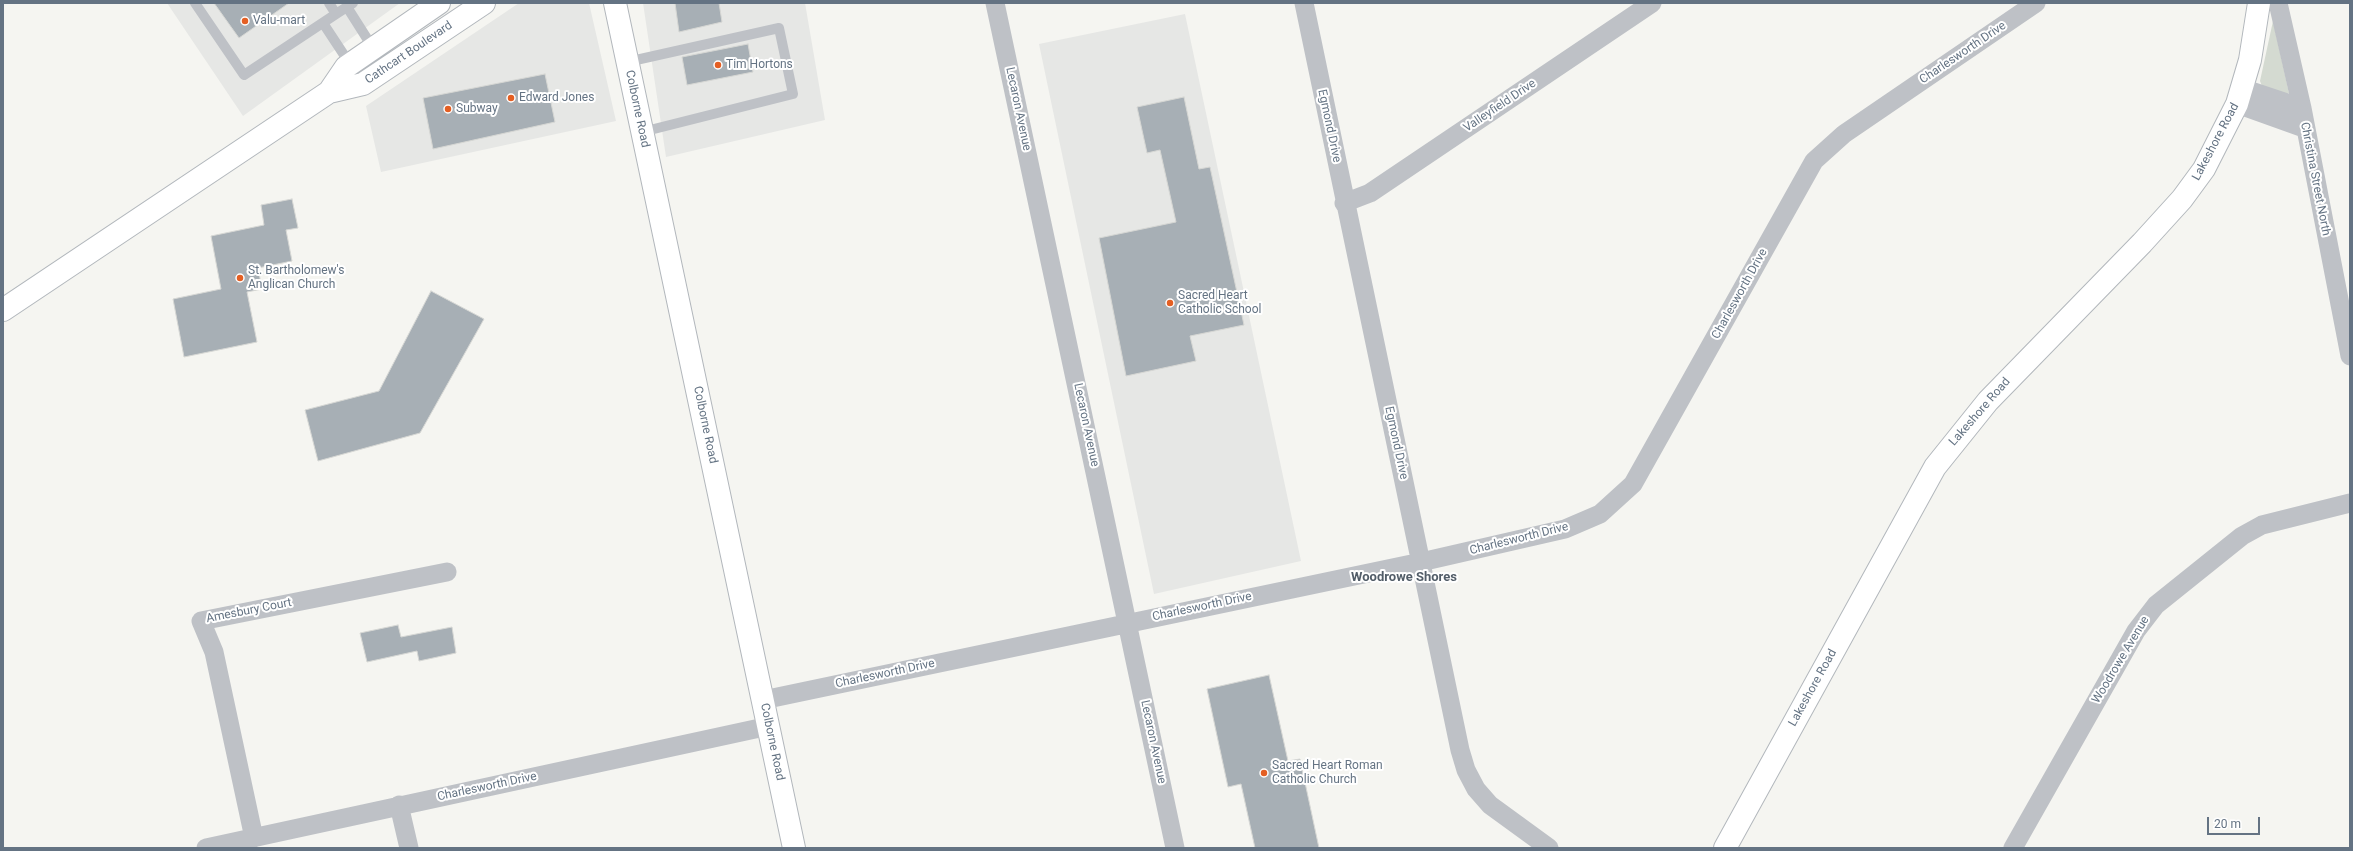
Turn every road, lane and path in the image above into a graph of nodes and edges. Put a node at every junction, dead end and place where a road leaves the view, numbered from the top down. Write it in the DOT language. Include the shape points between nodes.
graph roads {
  1 [pos="195,3"];
  2 [pos="329,3"];
  3 [pos="439,3"];
  4 [pos="484,3"];
  5 [pos="615,3"];
  6 [pos="995,3"];
  7 [pos="1304,3"];
  8 [pos="1652,3"];
  9 [pos="2036,3"];
  10 [pos="2259,3"];
  11 [pos="2278,3"];
  12 [pos="350,5"];
  13 [pos="2017,8"];
  14 [pos="336,14"];
  15 [pos="323,23"];
  16 [pos="373,48"];
  17 [pos="627,62"];
  18 [pos="350,64"];
  19 [pos="329,92"];
  20 [pos="2240,96"];
  21 [pos="2302,108"];
  22 [pos="2304,128"];
  23 [pos="642,132"];
  24 [pos="1344,203"];
  25 [pos="3,310"];
  26 [pos="2350,356"];
  27 [pos="2350,503"];
  28 [pos="1421,562"];
  29 [pos="447,572"];
  30 [pos="1128,622"];
  31 [pos="763,700"];
  32 [pos="769,726"];
  33 [pos="399,805"];
  34 [pos="254,838"];
  35 [pos="206,848"];
  36 [pos="409,848"];
  37 [pos="794,848"];
  38 [pos="1175,848"];
  39 [pos="1549,848"];
  40 [pos="1725,848"];
  41 [pos="2013,848"];
  1 -- 15 [label="lane" via="244,75"];
  2 -- 14 [label="lane"];
  3 -- 16 [label="street, Cathcart Boulevard"];
  4 -- 19 [label="street, Cathcart Boulevard" via="363,84"];
  5 -- 17 [label="street, Colborne Road"];
  6 -- 30 [label="street, Lecaron Avenue"];
  7 -- 24 [label="street, Egmond Drive"];
  8 -- 24 [label="street, Valleyfield Drive" via="1370,193"];
  9 -- 13 [label="street, Charlesworth Drive"];
  10 -- 20 [label="street, Lakeshore Road" via="2254,38"];
  11 -- 21 [label="street, Christina Street North"];
  12 -- 14 [label="lane"];
  12 -- 16 [label="lane"];
  13 -- 28 [label="street, Charlesworth Drive" via="1844,134 1814,161 1633,484 1600,514 1565,529"];
  14 -- 15 [label="lane"];
  15 -- 18 [label="lane"];
  16 -- 18 [label="street, Cathcart Boulevard"];
  17 -- 23 [label="street, Colborne Road"];
  17 -- 23 [label="lane" via="779,28 794,94"];
  18 -- 19 [label="street, Cathcart Boulevard" via="336,79"];
  19 -- 25 [label="street"];
  20 -- 21 [label="street"];
  20 -- 22 [label="street"];
  20 -- 40 [label="street, Lakeshore Road" via="2210,158 2182,199 1998,390 1935,467"];
  21 -- 22 [label="street, Christina Street North"];
  22 -- 26 [label="street, Christina Street North"];
  23 -- 31 [label="street, Colborne Road"];
  24 -- 28 [label="street, Egmond Drive"];
  27 -- 41 [label="street, Woodrowe Avenue" via="2262,525 2242,536 2156,605 2136,631"];
  28 -- 30 [label="street, Charlesworth Drive"];
  28 -- 39 [label="street, Egmond Drive" via="1466,770 1476,789 1490,805"];
  29 -- 34 [label="street, Amesbury Court" via="201,620 214,652"];
  30 -- 31 [label="street, Charlesworth Drive"];
  30 -- 38 [label="street, Lecaron Avenue"];
  31 -- 32 [label="street, Colborne Road"];
  32 -- 33 [label="street, Charlesworth Drive"];
  32 -- 37 [label="street, Colborne Road"];
  33 -- 34 [label="street, Charlesworth Drive"];
  33 -- 36 [label="street"];
  34 -- 35 [label="street, Charlesworth Drive"];
}
